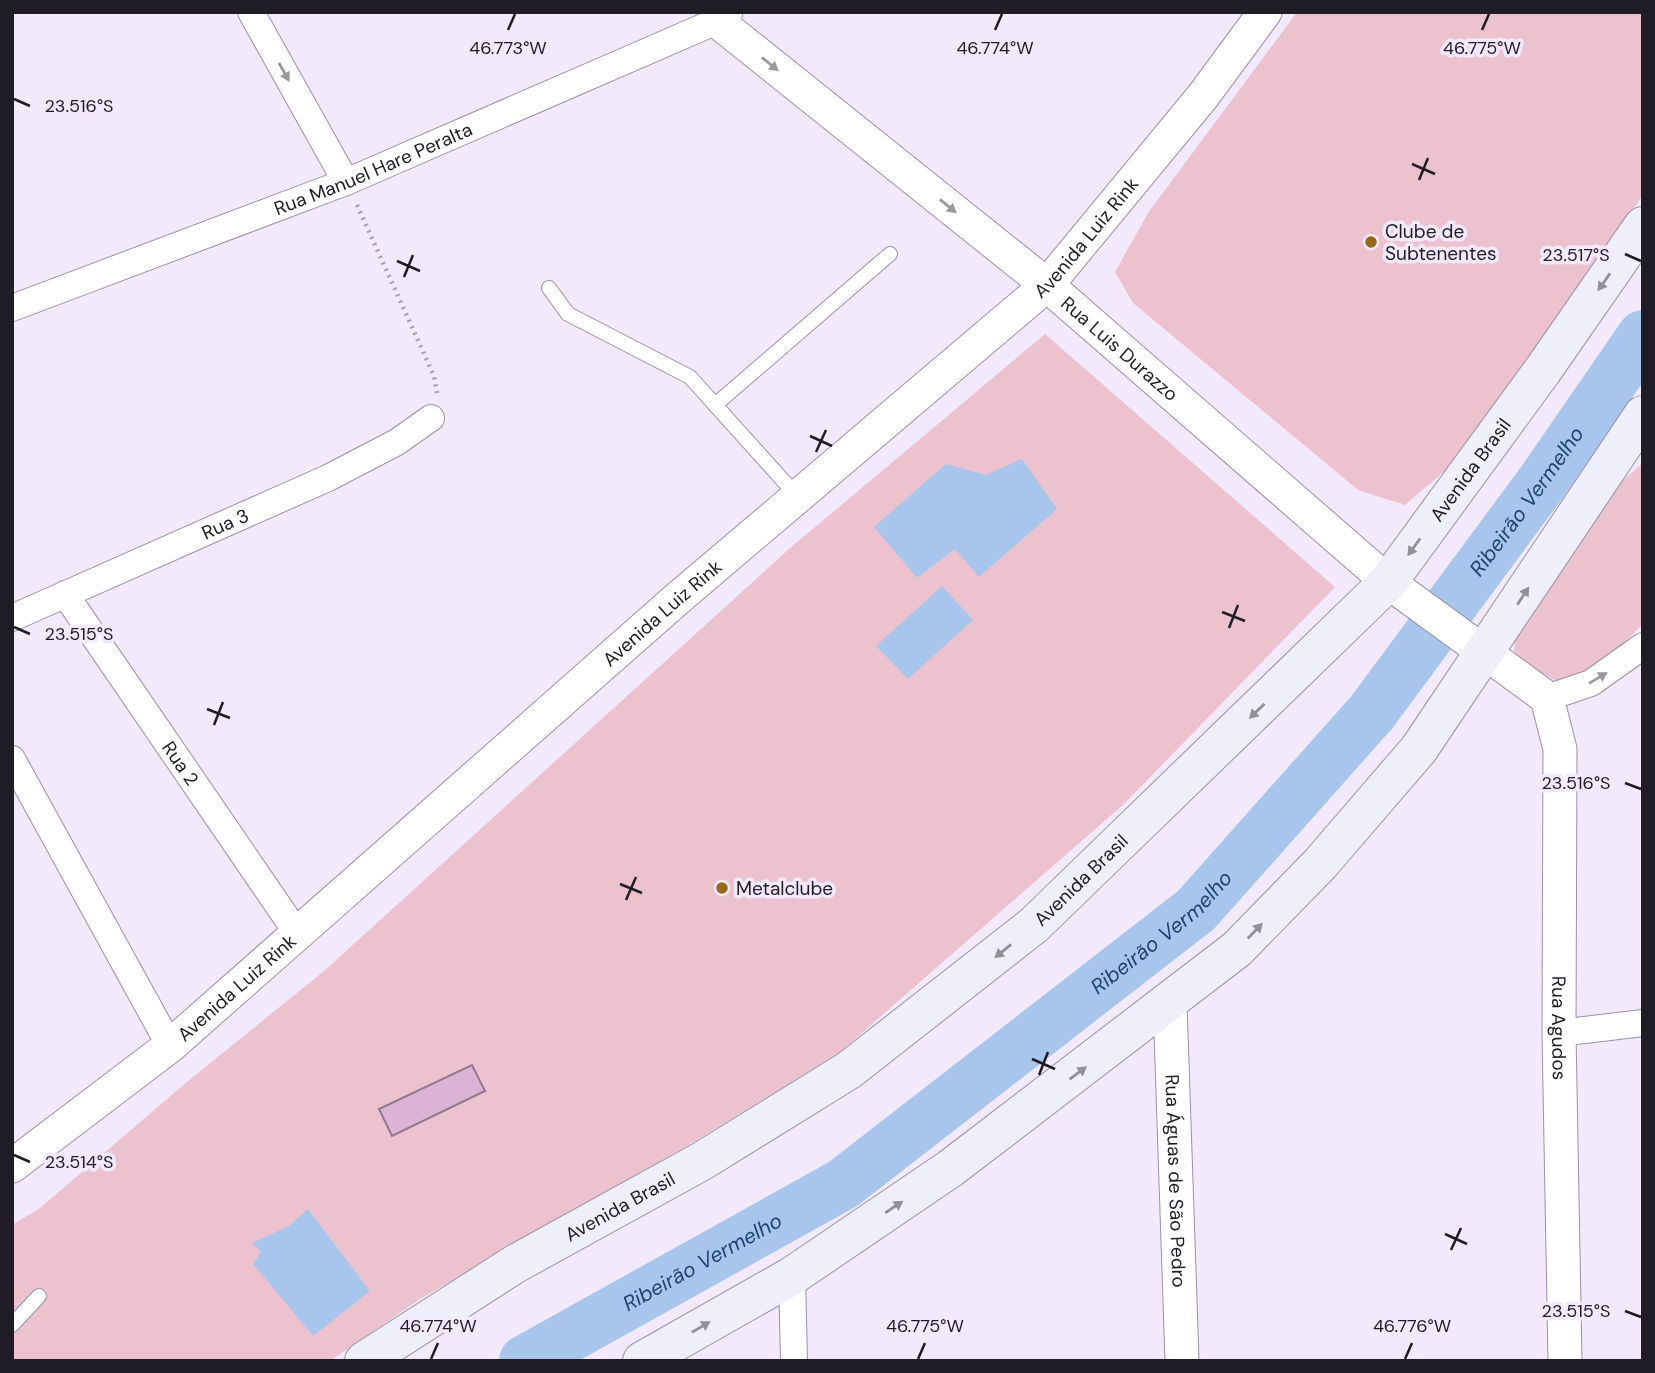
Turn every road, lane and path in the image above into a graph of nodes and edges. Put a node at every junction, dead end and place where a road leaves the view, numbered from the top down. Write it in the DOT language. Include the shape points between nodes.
graph roads {
  1 [pos="251,12"];
  2 [pos="1265,12"];
  3 [pos="722,17"];
  4 [pos="346,182"];
  5 [pos="1643,226"];
  6 [pos="890,254"];
  7 [pos="1047,285"];
  8 [pos="549,288"];
  9 [pos="12,308"];
  10 [pos="715,405"];
  11 [pos="431,418"];
  12 [pos="1638,432"];
  13 [pos="796,496"];
  14 [pos="1388,582"];
  15 [pos="65,594"];
  16 [pos="12,618"];
  17 [pos="1643,646"];
  18 [pos="1486,653"];
  19 [pos="1547,698"];
  20 [pos="12,759"];
  21 [pos="297,933"];
  22 [pos="1170,1003"];
  23 [pos="1643,1023"];
  24 [pos="1559,1034"];
  25 [pos="170,1046"];
  26 [pos="12,1166"];
  27 [pos="792,1276"];
  28 [pos="39,1296"];
  29 [pos="12,1325"];
  30 [pos="364,1361"];
  31 [pos="642,1361"];
  32 [pos="794,1361"];
  33 [pos="1182,1361"];
  34 [pos="1565,1361"];
  1 -- 4 [label="street, one-way"];
  2 -- 7 [label="street, Avenida Luiz Rink" via="1203,96"];
  3 -- 4 [label="street, Rua Manuel Hare Peralta"];
  3 -- 7 [label="street, Rua Luis Durazzo, one-way"];
  4 -- 9 [label="street, Rua Manuel Hare Peralta"];
  4 -- 11 [label="path" via="435,376 437,398"];
  5 -- 14 [label="main road, Avenida Brasil, one-way"];
  6 -- 10 [label="lane"];
  7 -- 13 [label="street, Avenida Luiz Rink"];
  7 -- 14 [label="street, Rua Luis Durazzo"];
  8 -- 10 [label="lane" via="568,314 690,377"];
  10 -- 13 [label="lane"];
  11 -- 15 [label="street, Rua 3" via="397,443 328,478"];
  18 -- 12 [label="main road, one-way"];
  13 -- 21 [label="street, Avenida Luiz Rink"];
  14 -- 18 [label="street, Rua Luis Durazzo"];
  14 -- 30 [label="main road, Avenida Brasil, one-way" via="1034,925 941,1001 849,1070 702,1161 515,1264"];
  15 -- 16 [label="street, Rua 3"];
  15 -- 21 [label="street, Rua 2"];
  19 -- 17 [label="street, one-way" via="1591,683"];
  18 -- 19 [label="street, Rua Luis Durazzo"];
  22 -- 18 [label="main road, one-way" via="1237,949 1320,864 1419,749"];
  19 -- 24 [label="street, Rua Agudos" via="1560,749"];
  20 -- 25 [label="street"];
  21 -- 25 [label="street, Avenida Luiz Rink"];
  27 -- 22 [label="main road, one-way" via="951,1168"];
  22 -- 33 [label="street, Rua Águas de São Pedro"];
  23 -- 24 [label="street"];
  24 -- 34 [label="street, Rua Agudos"];
  25 -- 26 [label="street, Avenida Luiz Rink"];
  31 -- 27 [label="main road, one-way"];
  27 -- 32 [label="street"];
  28 -- 29 [label="lane"];
}
